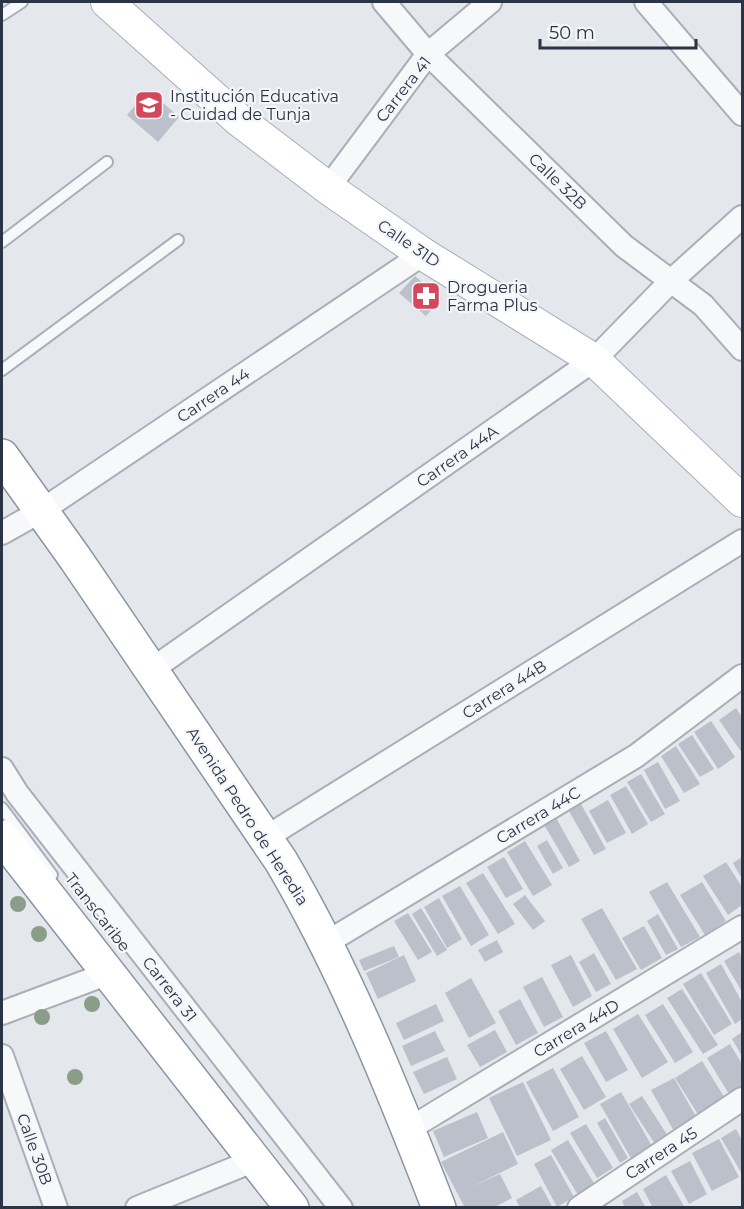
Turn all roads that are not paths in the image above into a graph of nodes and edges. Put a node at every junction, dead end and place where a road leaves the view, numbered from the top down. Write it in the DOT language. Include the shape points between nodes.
graph roads {
  1 [pos="22,2"];
  2 [pos="107,2"];
  3 [pos="384,2"];
  4 [pos="490,2"];
  5 [pos="645,2"];
  6 [pos="2,15"];
  7 [pos="428,54"];
  8 [pos="742,114"];
  9 [pos="107,162"];
  10 [pos="327,188"];
  11 [pos="742,217"];
  12 [pos="178,240"];
  13 [pos="2,242"];
  14 [pos="423,254"];
  15 [pos="671,281"];
  16 [pos="742,349"];
  17 [pos="594,360"];
  18 [pos="2,370"];
  19 [pos="2,456"];
  20 [pos="742,501"];
  21 [pos="41,511"];
  22 [pos="2,533"];
  23 [pos="742,541"];
  24 [pos="151,670"];
  25 [pos="742,676"];
  26 [pos="2,769"];
  27 [pos="2,785"];
  28 [pos="2,808"];
  29 [pos="2,837"];
  30 [pos="265,838"];
  31 [pos="57,881"];
  32 [pos="742,927"];
  33 [pos="326,942"];
  34 [pos="109,974"];
  35 [pos="2,1013"];
  36 [pos="2,1056"];
  37 [pos="742,1099"];
  38 [pos="409,1129"];
  39 [pos="255,1160"];
  40 [pos="56,1208"];
  41 [pos="137,1208"];
  42 [pos="292,1208"];
  43 [pos="330,1208"];
  44 [pos="341,1208"];
  45 [pos="439,1208"];
  46 [pos="579,1208"];
  1 -- 6 [label="lane"];
  2 -- 10 [label="street, Calle 31D" via="240,121"];
  3 -- 7 [label="street, Calle 32B"];
  4 -- 7 [label="street, Carrera 41"];
  5 -- 8 [label="street"];
  7 -- 10 [label="street, Carrera 41"];
  7 -- 15 [label="street, Calle 32B" via="624,246"];
  9 -- 13 [label="lane"];
  10 -- 14 [label="street, Calle 31D"];
  11 -- 15 [label="street, Carrera 44A"];
  12 -- 18 [label="lane"];
  14 -- 17 [label="street, Calle 31D"];
  14 -- 21 [label="street, Carrera 44"];
  15 -- 16 [label="street, Calle 32B" via="703,305"];
  15 -- 17 [label="street, Carrera 44A"];
  17 -- 20 [label="street, Calle 31D"];
  17 -- 24 [label="street, Carrera 44A"];
  19 -- 21 [label="highway, Avenida Pedro de Heredia"];
  21 -- 22 [label="street, Carrera 44"];
  21 -- 24 [label="highway, Avenida Pedro de Heredia"];
  23 -- 30 [label="street, Carrera 44B"];
  24 -- 30 [label="highway, Avenida Pedro de Heredia"];
  25 -- 33 [label="street, Carrera 44C" via="636,756"];
  26 -- 44 [label="street, Carrera 31"];
  27 -- 43 [label="lane, TransCaribe"];
  28 -- 31 [label="lane, TransCaribe"];
  29 -- 34 [label="highway"];
  30 -- 33 [label="highway, Avenida Pedro de Heredia"];
  32 -- 38 [label="street, Carrera 44D"];
  33 -- 38 [label="highway, Avenida Pedro de Heredia"];
  34 -- 35 [label="street"];
  34 -- 39 [label="highway"];
  36 -- 40 [label="street, Calle 30B"];
  37 -- 46 [label="street, Carrera 45"];
  38 -- 45 [label="highway, Avenida Pedro de Heredia"];
  39 -- 41 [label="street"];
  39 -- 42 [label="highway"];
}
